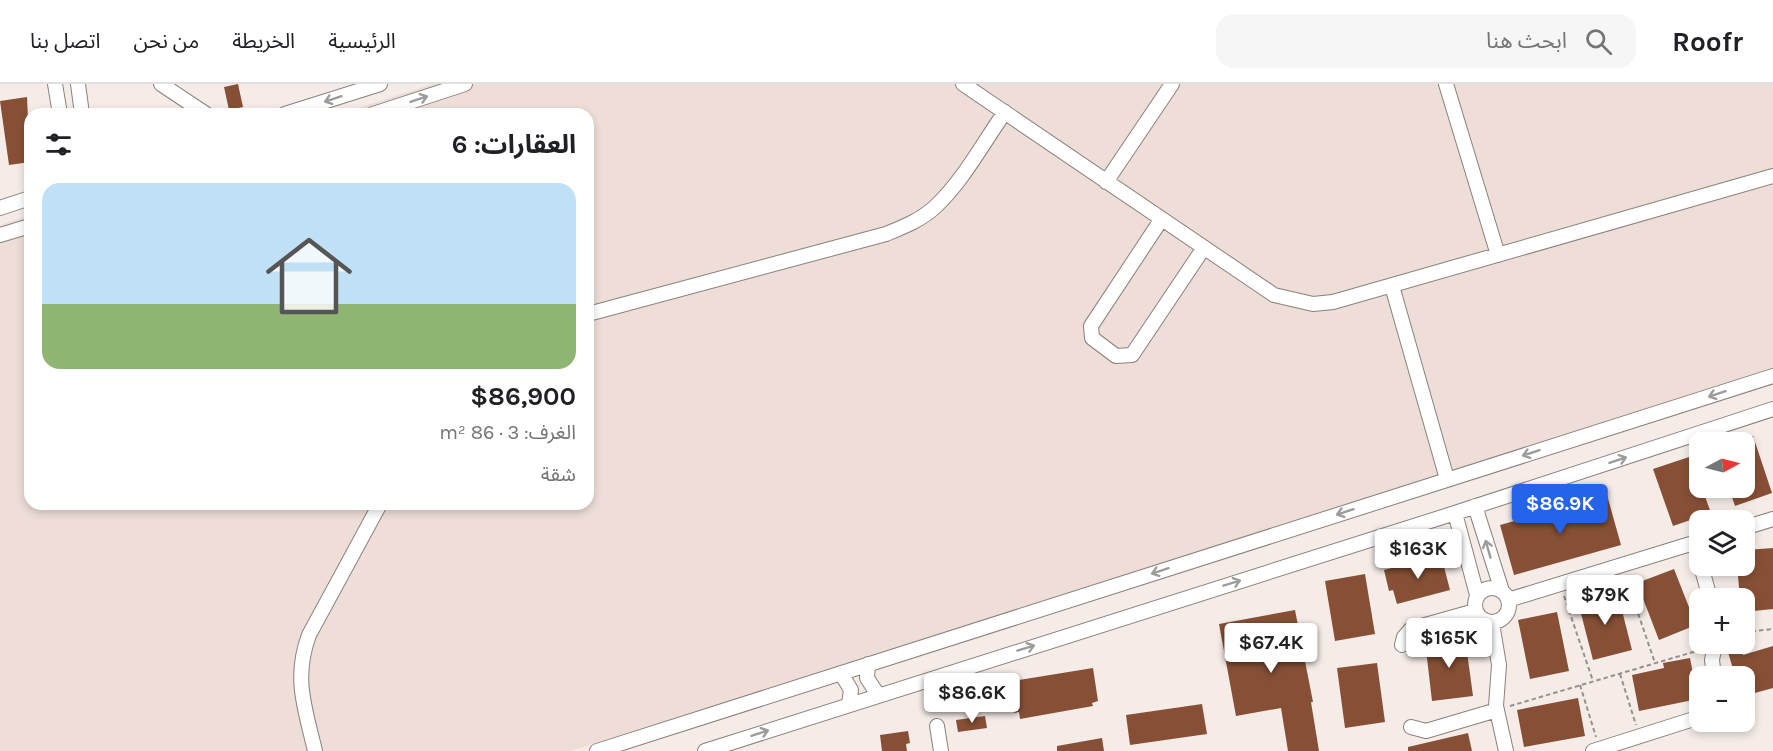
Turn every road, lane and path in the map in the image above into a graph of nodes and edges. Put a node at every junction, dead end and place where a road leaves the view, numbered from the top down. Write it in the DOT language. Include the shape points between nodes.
graph roads {
  1 [pos="55,84"];
  2 [pos="78,84"];
  3 [pos="161,84"];
  4 [pos="380,84"];
  5 [pos="465,84"];
  6 [pos="963,84"];
  7 [pos="1172,84"];
  8 [pos="1446,84"];
  9 [pos="59,108"];
  10 [pos="81,108"];
  11 [pos="197,108"];
  12 [pos="304,108"];
  13 [pos="392,108"];
  14 [pos="1005,112"];
  15 [pos="1773,176"];
  16 [pos="1106,182"];
  17 [pos="24,200"];
  18 [pos="0,208"];
  19 [pos="1161,220"];
  20 [pos="24,228"];
  21 [pos="0,235"];
  22 [pos="1203,249"];
  23 [pos="1498,255"];
  24 [pos="1392,286"];
  25 [pos="594,312"];
  26 [pos="1773,376"];
  27 [pos="1773,409"];
  28 [pos="1447,479"];
  29 [pos="1475,506"];
  30 [pos="377,510"];
  31 [pos="1455,513"];
  32 [pos="1773,519"];
  33 [pos="1755,525"];
  34 [pos="1689,544"];
  35 [pos="1622,565"];
  36 [pos="1560,584"];
  37 [pos="1477,595"];
  38 [pos="1505,595"];
  39 [pos="1475,611"];
  40 [pos="1492,623"];
  41 [pos="1773,629"];
  42 [pos="1755,631"];
  43 [pos="1402,645"];
  44 [pos="1689,653"];
  45 [pos="1655,663"];
  46 [pos="868,664"];
  47 [pos="841,673"];
  48 [pos="1620,674"];
  49 [pos="1593,681"];
  50 [pos="1580,685"];
  51 [pos="878,695"];
  52 [pos="849,704"];
  53 [pos="1497,710"];
  54 [pos="1689,720"];
  55 [pos="937,726"];
  56 [pos="1411,727"];
  57 [pos="1639,736"];
  58 [pos="1596,750"];
  59 [pos="315,751"];
  60 [pos="597,751"];
  61 [pos="705,751"];
  62 [pos="941,751"];
  63 [pos="1506,751"];
  1 -- 9 [label="street"];
  2 -- 10 [label="street"];
  3 -- 11 [label="street"];
  4 -- 12 [label="street, one-way"];
  13 -- 5 [label="street, one-way"];
  6 -- 14 [label="street"];
  7 -- 16 [label="street"];
  8 -- 23 [label="street"];
  14 -- 16 [label="street"];
  14 -- 25 [label="street" via="953,186 935,207 912,224"];
  15 -- 23 [label="street"];
  16 -- 19 [label="street"];
  17 -- 18 [label="street"];
  19 -- 22 [label="street"];
  19 -- 22 [label="street" via="1091,326 1092,338 1116,356 1132,355"];
  20 -- 21 [label="street"];
  22 -- 24 [label="street" via="1274,295 1293,301 1333,302"];
  23 -- 24 [label="street"];
  24 -- 28 [label="street"];
  26 -- 28 [label="street, one-way"];
  29 -- 27 [label="street, one-way"];
  28 -- 46 [label="street, one-way"];
  29 -- 31 [label="street"];
  38 -- 29 [label="street, one-way"];
  30 -- 59 [label="street" via="303,653 300,690"];
  31 -- 37 [label="street"];
  51 -- 31 [label="street, one-way"];
  32 -- 33 [label="street"];
  34 -- 35 [label="street"];
  35 -- 36 [label="street"];
  35 -- 45 [label="path"];
  36 -- 38 [label="street"];
  36 -- 49 [label="path"];
  37 -- 38 [label="street" via="1491,588"];
  37 -- 39 [label="street"];
  38 -- 40 [label="street" via="1506,616"];
  39 -- 40 [label="street" via="1481,620"];
  39 -- 43 [label="street" via="1411,629"];
  40 -- 53 [label="street" via="1499,665"];
  41 -- 42 [label="path"];
  44 -- 45 [label="path"];
  45 -- 48 [label="path"];
  46 -- 47 [label="street"];
  46 -- 51 [label="street" via="867,678"];
  47 -- 52 [label="street" via="851,690"];
  47 -- 60 [label="street"];
  48 -- 49 [label="path"];
  48 -- 57 [label="path"];
  49 -- 50 [label="path"];
  50 -- 53 [label="path"];
  50 -- 58 [label="path"];
  51 -- 52 [label="street"];
  61 -- 52 [label="street, one-way"];
  53 -- 56 [label="street" via="1426,731"];
  53 -- 63 [label="street"];
  54 -- 57 [label="street"];
  55 -- 62 [label="street"];
  57 -- 58 [label="street"];
}
